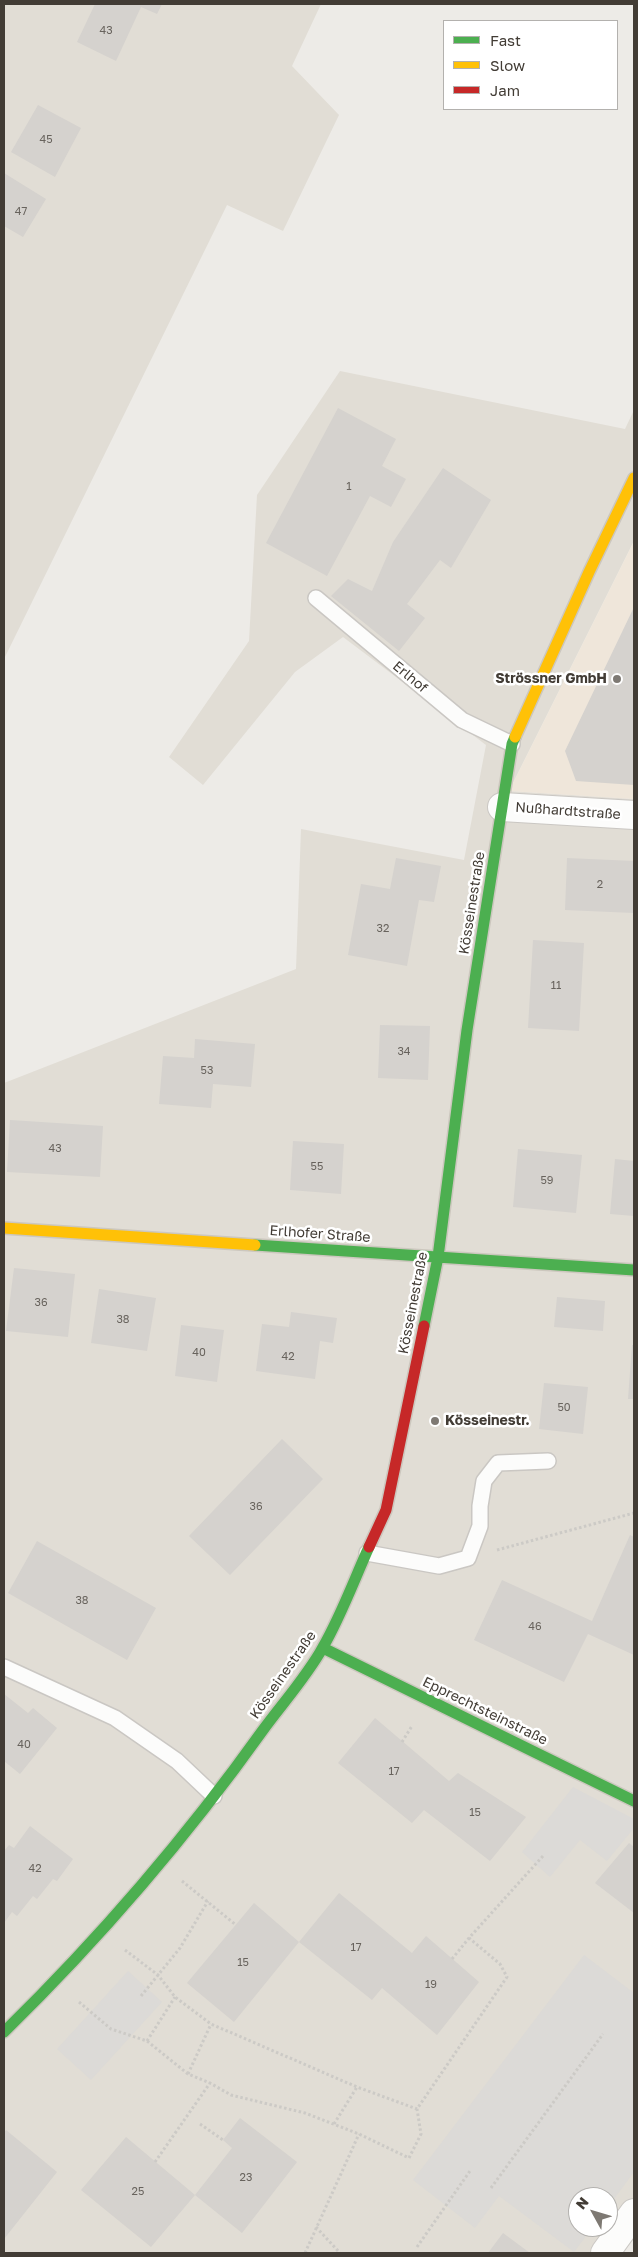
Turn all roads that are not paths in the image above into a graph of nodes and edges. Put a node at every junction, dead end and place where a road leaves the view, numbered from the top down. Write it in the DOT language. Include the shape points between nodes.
graph roads {
  1 [pos="634,478"];
  2 [pos="316,598"];
  3 [pos="512,744"];
  4 [pos="502,807"];
  5 [pos="634,815"];
  6 [pos="4,1228"];
  7 [pos="438,1257"];
  8 [pos="634,1270"];
  9 [pos="548,1461"];
  10 [pos="366,1553"];
  11 [pos="323,1648"];
  12 [pos="4,1667"];
  13 [pos="214,1796"];
  14 [pos="634,1801"];
  15 [pos="4,2032"];
  16 [pos="634,2214"];
  17 [pos="605,2253"];
  1 -- 3 [label="street, Kösseinestraße" via="588,572"];
  2 -- 3 [label="lane, Erlhof" via="462,720"];
  3 -- 4 [label="street, Kösseinestraße"];
  4 -- 5 [label="street, Nußhardtstraße"];
  4 -- 7 [label="street, Kösseinestraße" via="467,1030"];
  6 -- 7 [label="street, Erlhofer Straße"];
  7 -- 8 [label="street, Erlhofer Straße"];
  7 -- 10 [label="street, Kösseinestraße" via="386,1510"];
  9 -- 10 [label="lane" via="498,1464 484,1481 480,1526 468,1558 439,1566"];
  10 -- 11 [label="street, Kösseinestraße"];
  11 -- 13 [label="street, Kösseinestraße"];
  11 -- 14 [label="street, Epprechtsteinstraße"];
  12 -- 13 [label="lane" via="115,1718 177,1762"];
  13 -- 15 [label="street, Kösseinestraße" via="100,1932"];
  16 -- 17 [label="street"];
}
